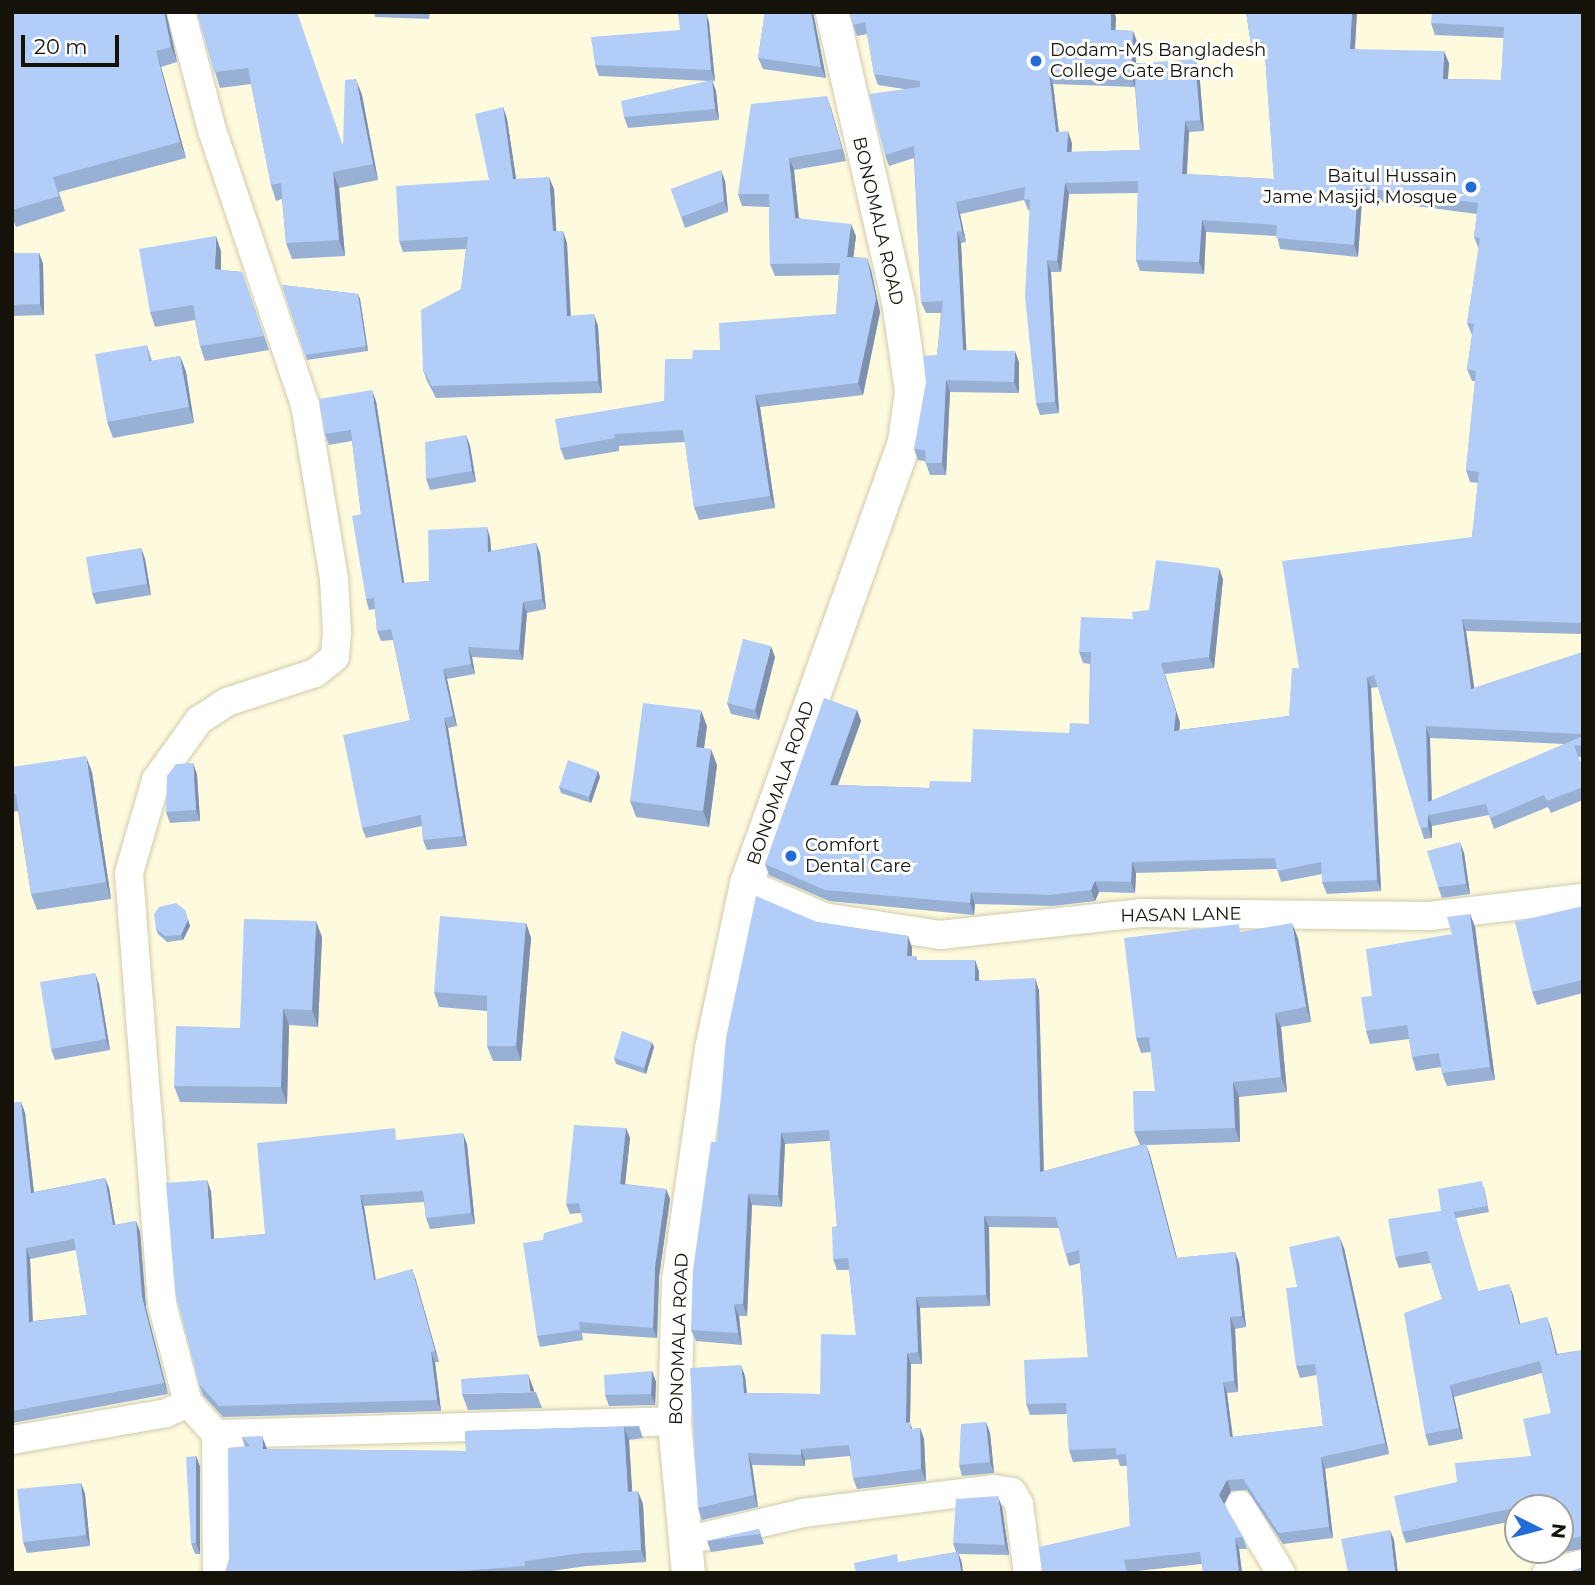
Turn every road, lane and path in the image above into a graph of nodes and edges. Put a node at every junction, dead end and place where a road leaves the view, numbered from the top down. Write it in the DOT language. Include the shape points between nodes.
graph roads {
  1 [pos="181,12"];
  2 [pos="832,12"];
  3 [pos="746,883"];
  4 [pos="1583,898"];
  5 [pos="188,1403"];
  6 [pos="674,1421"];
  7 [pos="216,1434"];
  8 [pos="12,1440"];
  9 [pos="1240,1505"];
  10 [pos="687,1557"];
  11 [pos="1583,1564"];
  12 [pos="217,1573"];
  13 [pos="1028,1573"];
  14 [pos="1281,1573"];
  15 [pos="1547,1573"];
  1 -- 5 [label="street" via="212,130 305,405 334,579 337,632 335,657 315,673 227,702 198,720 156,780 129,873 162,1304"];
  2 -- 3 [label="street, BONOMALA ROAD" via="898,301 911,391 904,442"];
  3 -- 4 [label="street, HASAN LANE" via="824,917 940,935 1141,913 1429,916"];
  3 -- 6 [label="street, BONOMALA ROAD" via="694,1145 678,1280"];
  5 -- 7 [label="street"];
  5 -- 8 [label="street" via="166,1413"];
  6 -- 7 [label="street"];
  6 -- 10 [label="street, BONOMALA ROAD"];
  7 -- 12 [label="street"];
  9 -- 14 [label="street"];
  10 -- 13 [label="street" via="803,1513 994,1489 1012,1492 1020,1504"];
  11 -- 15 [label="street"];
}
